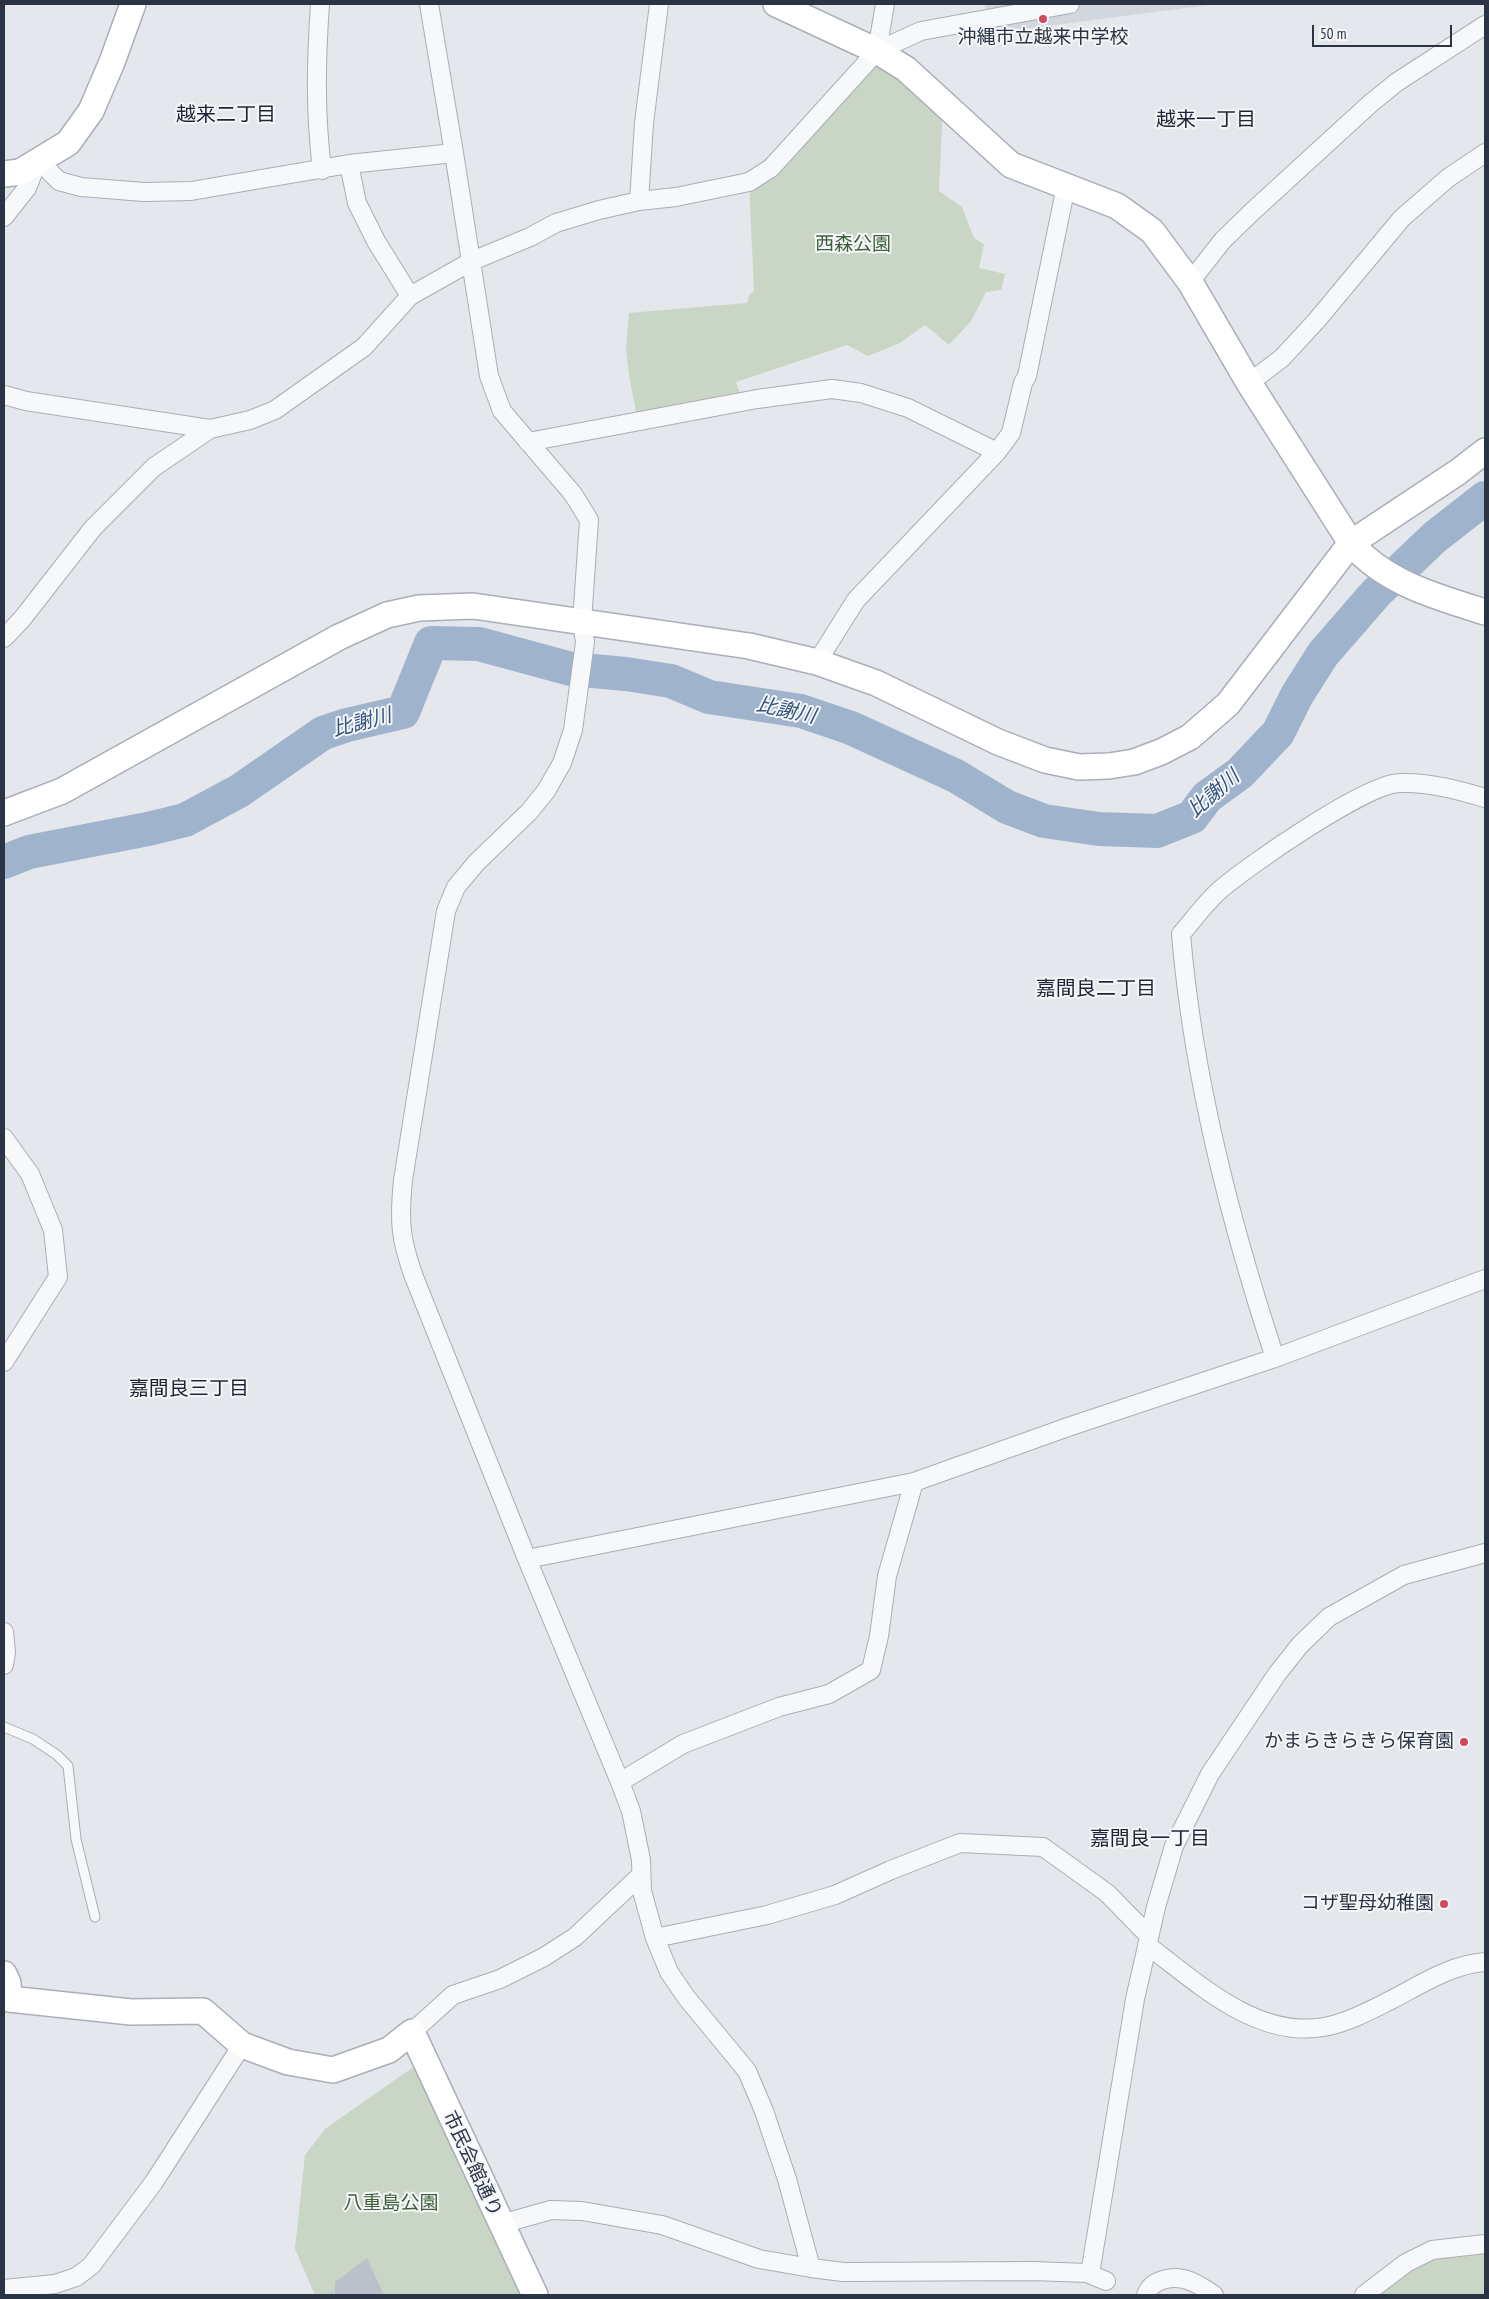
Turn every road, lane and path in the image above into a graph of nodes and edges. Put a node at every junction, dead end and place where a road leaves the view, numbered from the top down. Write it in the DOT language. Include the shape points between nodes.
graph roads {
  1 [pos="133,4"];
  2 [pos="320,4"];
  3 [pos="429,4"];
  4 [pos="659,4"];
  5 [pos="776,4"];
  6 [pos="885,4"];
  7 [pos="1070,4"];
  8 [pos="1485,25"];
  9 [pos="877,51"];
  10 [pos="454,153"];
  11 [pos="1485,153"];
  12 [pos="38,160"];
  13 [pos="349,164"];
  14 [pos="322,170"];
  15 [pos="4,174"];
  16 [pos="1066,186"];
  17 [pos="639,201"];
  18 [pos="4,217"];
  19 [pos="472,261"];
  20 [pos="1190,282"];
  21 [pos="410,296"];
  22 [pos="1249,383"];
  23 [pos="4,396"];
  24 [pos="210,429"];
  25 [pos="528,442"];
  26 [pos="1485,451"];
  27 [pos="997,452"];
  28 [pos="1357,550"];
  29 [pos="1485,612"];
  30 [pos="583,632"];
  31 [pos="4,638"];
  32 [pos="817,662"];
  33 [pos="1485,798"];
  34 [pos="4,813"];
  35 [pos="4,1138"];
  36 [pos="1485,1279"];
  37 [pos="1275,1358"];
  38 [pos="4,1362"];
  39 [pos="914,1482"];
  40 [pos="1485,1553"];
  41 [pos="527,1559"];
  42 [pos="4,1632"];
  43 [pos="4,1665"];
  44 [pos="4,1727"];
  45 [pos="620,1782"];
  46 [pos="641,1875"];
  47 [pos="95,1917"];
  48 [pos="655,1938"];
  49 [pos="1148,1941"];
  50 [pos="1485,1962"];
  51 [pos="5,1979"];
  52 [pos="412,2032"];
  53 [pos="242,2045"];
  54 [pos="500,2224"];
  55 [pos="1485,2244"];
  56 [pos="811,2268"];
  57 [pos="4,2289"];
  58 [pos="535,2295"];
  59 [pos="1146,2295"];
  60 [pos="1214,2295"];
  61 [pos="1364,2295"];
  1 -- 12 [label="street" via="91,111 68,144"];
  2 -- 14 [label="street" via="316,120"];
  3 -- 10 [label="street"];
  4 -- 17 [label="street" via="644,123"];
  5 -- 9 [label="street"];
  6 -- 9 [label="street"];
  7 -- 9 [label="street" via="920,31"];
  8 -- 20 [label="street" via="1397,82 1371,103 1223,240"];
  9 -- 16 [label="street" via="906,69 1011,165"];
  9 -- 17 [label="street" via="771,168 749,182 685,196"];
  10 -- 13 [label="street"];
  10 -- 19 [label="street"];
  11 -- 22 [label="street" via="1448,178 1402,218 1282,358"];
  12 -- 14 [label="street" via="59,182 144,192 191,191"];
  12 -- 15 [label="street" via="20,172"];
  12 -- 18 [label="street" via="27,188"];
  13 -- 14 [label="street"];
  13 -- 21 [label="street" via="357,203"];
  16 -- 20 [label="street" via="1117,206 1152,231"];
  16 -- 27 [label="street" via="1027,376 1011,433"];
  17 -- 19 [label="street" via="556,224"];
  19 -- 21 [label="street"];
  19 -- 25 [label="street" via="489,376 502,411"];
  20 -- 22 [label="street"];
  21 -- 24 [label="street" via="364,347 275,410 250,420"];
  22 -- 28 [label="street"];
  23 -- 24 [label="street"];
  24 -- 31 [label="street" via="154,467 120,500 93,528"];
  25 -- 27 [label="street" via="832,389 861,393 908,408"];
  25 -- 30 [label="street" via="573,494 589,520"];
  26 -- 28 [label="street"];
  27 -- 32 [label="street" via="856,600"];
  28 -- 29 [label="street" via="1400,582"];
  28 -- 32 [label="street" via="1228,704 1190,737 1134,762 1079,767 1045,760 998,742 876,683"];
  30 -- 32 [label="street" via="749,646"];
  30 -- 34 [label="street" via="473,606 419,608 387,615 339,636 62,791"];
  30 -- 41 [label="street" via="573,730 562,763 530,812 466,874 456,887 446,911 402,1180 399,1216 404,1250"];
  33 -- 37 [label="street" via="1448,788 1398,782 1364,794 1272,851 1221,889 1181,934 1186,988 1202,1084 1245,1266"];
  35 -- 38 [label="street" via="30,1174 53,1230 58,1277"];
  36 -- 37 [label="street"];
  37 -- 39 [label="street"];
  39 -- 41 [label="street"];
  39 -- 45 [label="street" via="887,1576 872,1670 829,1694 779,1707 684,1744"];
  40 -- 49 [label="street" via="1404,1575 1329,1617 1300,1645 1276,1674 1210,1774 1174,1846"];
  41 -- 45 [label="street"];
  42 -- 43 [label="street"];
  44 -- 47 [label="lane" via="33,1740 68,1766 76,1839"];
  45 -- 46 [label="street" via="631,1811"];
  46 -- 48 [label="street"];
  46 -- 52 [label="street" via="575,1936 544,1957 500,1978 453,1994"];
  48 -- 49 [label="street" via="767,1915 835,1895 960,1843 1043,1847 1107,1893"];
  48 -- 56 [label="street" via="669,1972 686,1997 746,2071 764,2111 787,2179"];
  49 -- 50 [label="street" via="1216,1998 1276,2026 1301,2028 1324,2027 1354,2017 1438,1976 1472,1963"];
  49 -- 56 [label="street" via="1135,1999 1098,2277 1033,2271 843,2272"];
  51 -- 53 [label="street" via="9,1999 131,2012 202,2011"];
  52 -- 53 [label="street" via="389,2050 332,2070 288,2062"];
  52 -- 54 [label="street, 市民会館通り"];
  53 -- 57 [label="street" via="154,2182 91,2266 76,2277 55,2284"];
  54 -- 56 [label="street" via="551,2210 613,2215 662,2225 759,2259"];
  54 -- 58 [label="street, 市民会館通り"];
  55 -- 61 [label="street" via="1432,2250 1406,2263"];
  59 -- 60 [label="street" via="1156,2282 1170,2278 1189,2281"];
}
